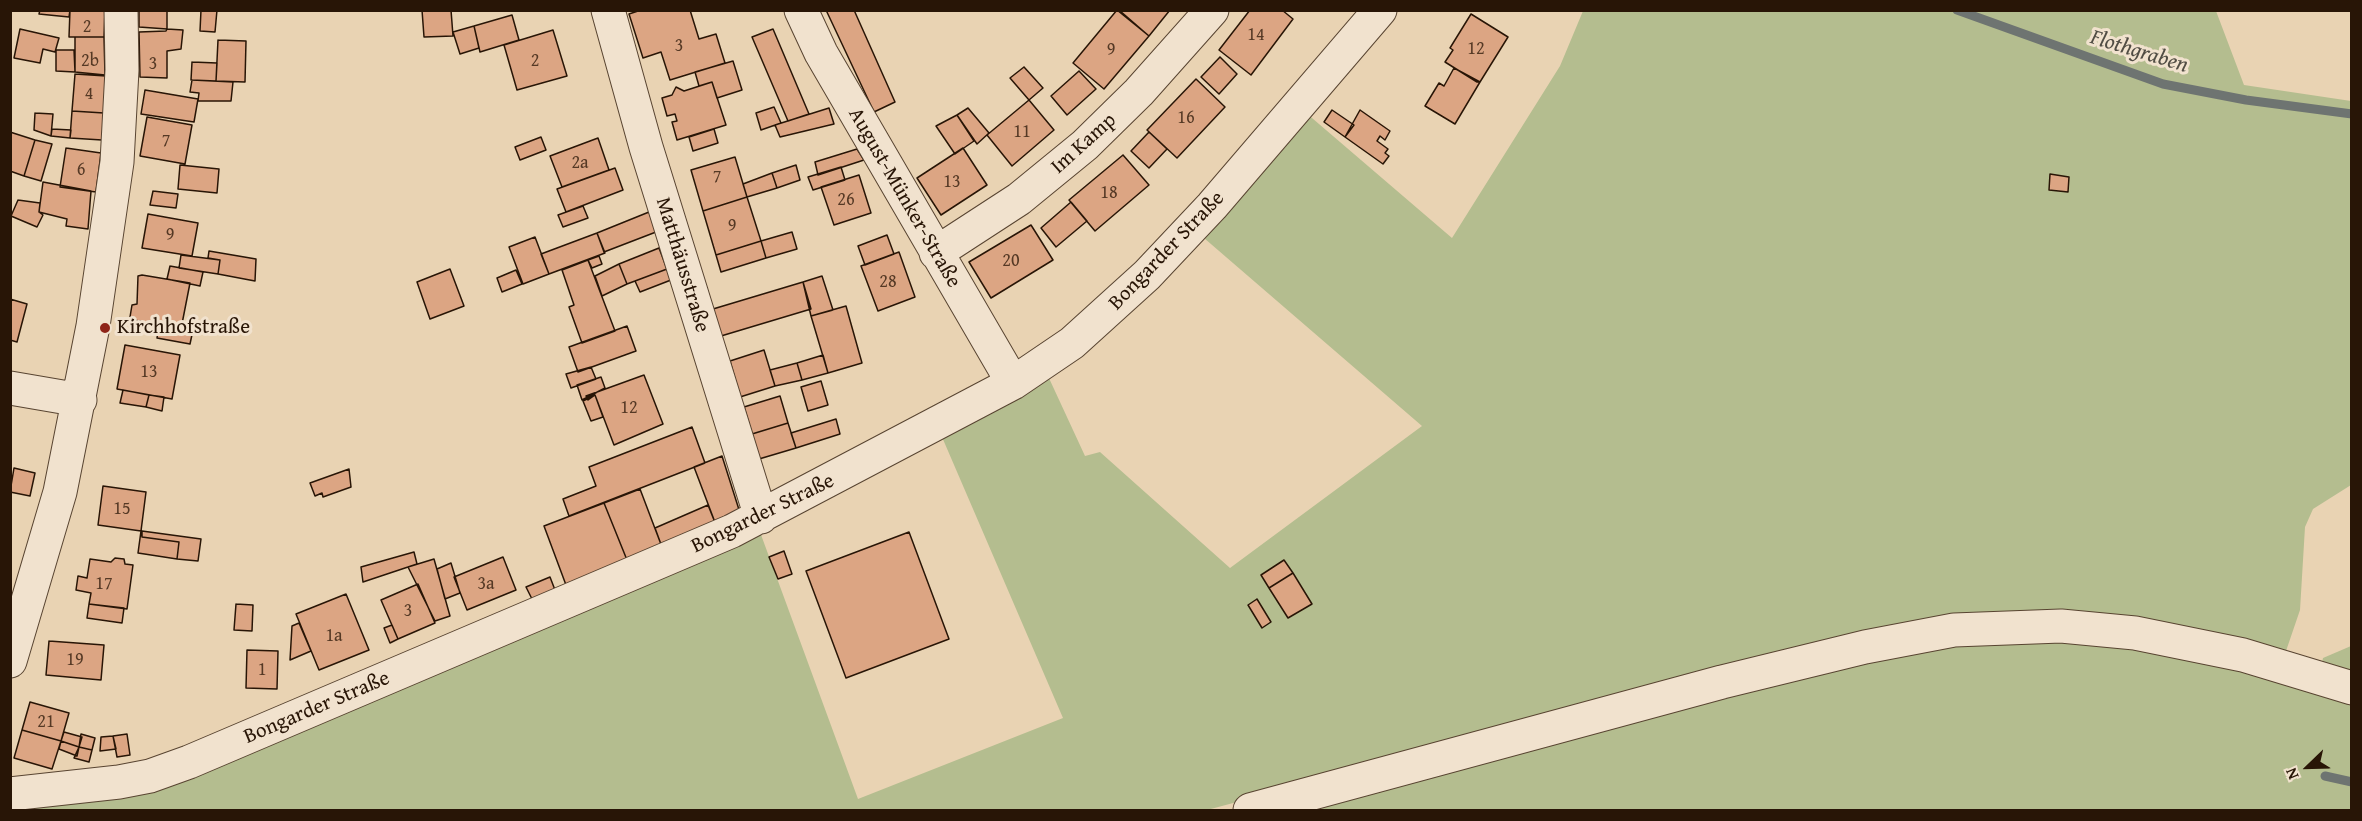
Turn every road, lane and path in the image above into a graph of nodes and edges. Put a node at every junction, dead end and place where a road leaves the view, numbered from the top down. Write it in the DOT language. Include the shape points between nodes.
graph roads {
  1 [pos="121,10"];
  2 [pos="608,10"];
  3 [pos="801,10"];
  4 [pos="1212,10"];
  5 [pos="1380,10"];
  6 [pos="936,253"];
  7 [pos="1013,383"];
  8 [pos="10,388"];
  9 [pos="80,400"];
  10 [pos="761,518"];
  11 [pos="10,661"];
  12 [pos="2352,688"];
  13 [pos="10,794"];
  14 [pos="1250,810"];
  1 -- 9 [label="street" via="117,162"];
  2 -- 10 [label="street, Matthäusstraße"];
  3 -- 6 [label="street, August-Münker-Straße" via="821,53"];
  4 -- 6 [label="street, Im Kamp" via="1086,145 1019,199"];
  5 -- 7 [label="street, Bongarder Straße" via="1147,275 1072,344"];
  6 -- 7 [label="street, August-Münker-Straße"];
  7 -- 10 [label="street, Bongarder Straße"];
  8 -- 9 [label="street"];
  9 -- 11 [label="street" via="54,514"];
  10 -- 13 [label="street, Bongarder Straße" via="180,766 98,785"];
  12 -- 14 [label="street" via="2243,655 2135,633 2061,626 1954,630 1722,682"];
}
